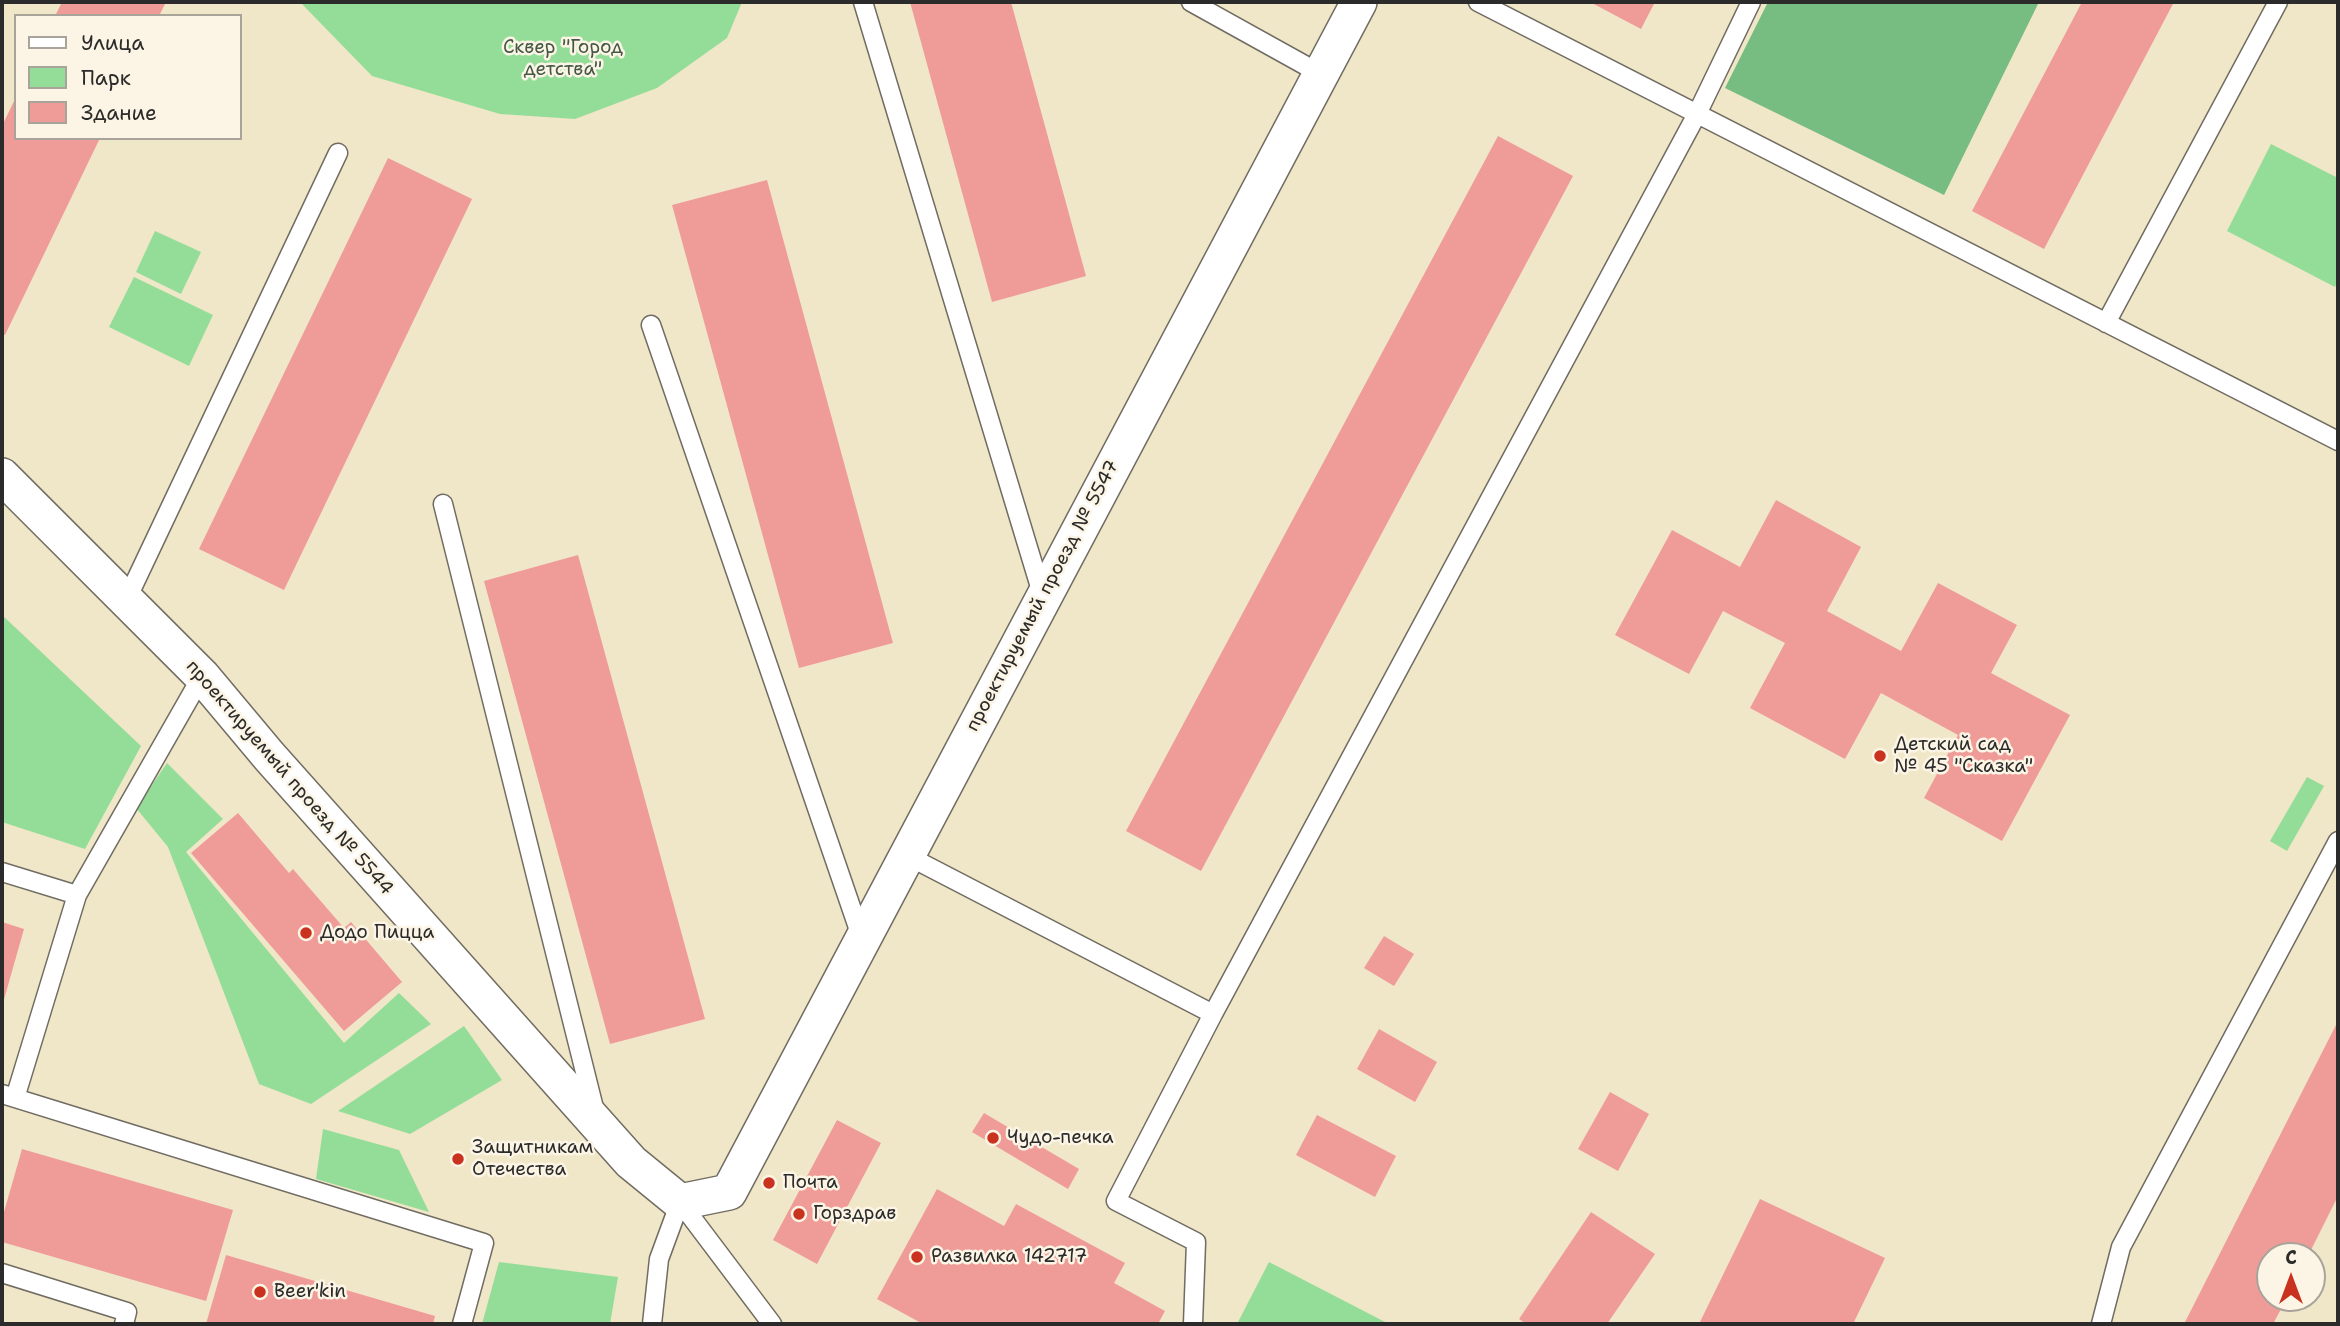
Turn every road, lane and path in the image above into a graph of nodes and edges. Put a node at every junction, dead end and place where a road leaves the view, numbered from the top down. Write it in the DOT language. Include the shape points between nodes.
graph roads {
  1 [pos="863,2"];
  2 [pos="1191,2"];
  3 [pos="1359,2"];
  4 [pos="1478,2"];
  5 [pos="1751,2"];
  6 [pos="2278,2"];
  7 [pos="1320,73"];
  8 [pos="1697,114"];
  9 [pos="338,153"];
  10 [pos="2106,323"];
  11 [pos="651,325"];
  12 [pos="2338,442"];
  13 [pos="2,476"];
  14 [pos="443,504"];
  15 [pos="1043,597"];
  16 [pos="126,601"];
  17 [pos="202,676"];
  18 [pos="2338,841"];
  19 [pos="906,855"];
  20 [pos="2,872"];
  21 [pos="77,895"];
  22 [pos="862,939"];
  23 [pos="1213,1014"];
  24 [pos="8,1096"];
  25 [pos="599,1129"];
  26 [pos="680,1202"];
  27 [pos="2,1273"];
  28 [pos="124,1324"];
  29 [pos="462,1324"];
  30 [pos="652,1324"];
  31 [pos="772,1324"];
  32 [pos="1193,1324"];
  33 [pos="2101,1324"];
  1 -- 15 [label="lane"];
  2 -- 7 [label="lane"];
  3 -- 7 [label="street, проектируемый проезд № 5547"];
  4 -- 8 [label="lane"];
  5 -- 8 [label="lane"];
  6 -- 10 [label="lane"];
  7 -- 15 [label="street, проектируемый проезд № 5547"];
  8 -- 10 [label="lane"];
  8 -- 23 [label="lane"];
  9 -- 16 [label="lane"];
  10 -- 12 [label="lane"];
  11 -- 22 [label="lane"];
  13 -- 16 [label="street, проектируемый проезд № 5544"];
  14 -- 25 [label="lane"];
  15 -- 19 [label="street, проектируемый проезд № 5547"];
  16 -- 17 [label="street, проектируемый проезд № 5544"];
  17 -- 21 [label="lane"];
  17 -- 25 [label="street, проектируемый проезд № 5544"];
  18 -- 33 [label="lane" via="2121,1247"];
  19 -- 22 [label="street, проектируемый проезд № 5547"];
  19 -- 23 [label="lane"];
  20 -- 21 [label="lane"];
  21 -- 24 [label="lane"];
  22 -- 26 [label="street, проектируемый проезд № 5547" via="729,1192"];
  23 -- 32 [label="lane" via="1116,1201 1196,1242"];
  24 -- 29 [label="lane" via="484,1243"];
  25 -- 26 [label="street, проектируемый проезд № 5544"];
  26 -- 30 [label="lane" via="659,1259"];
  26 -- 31 [label="lane"];
  27 -- 28 [label="lane" via="127,1312"];
}
